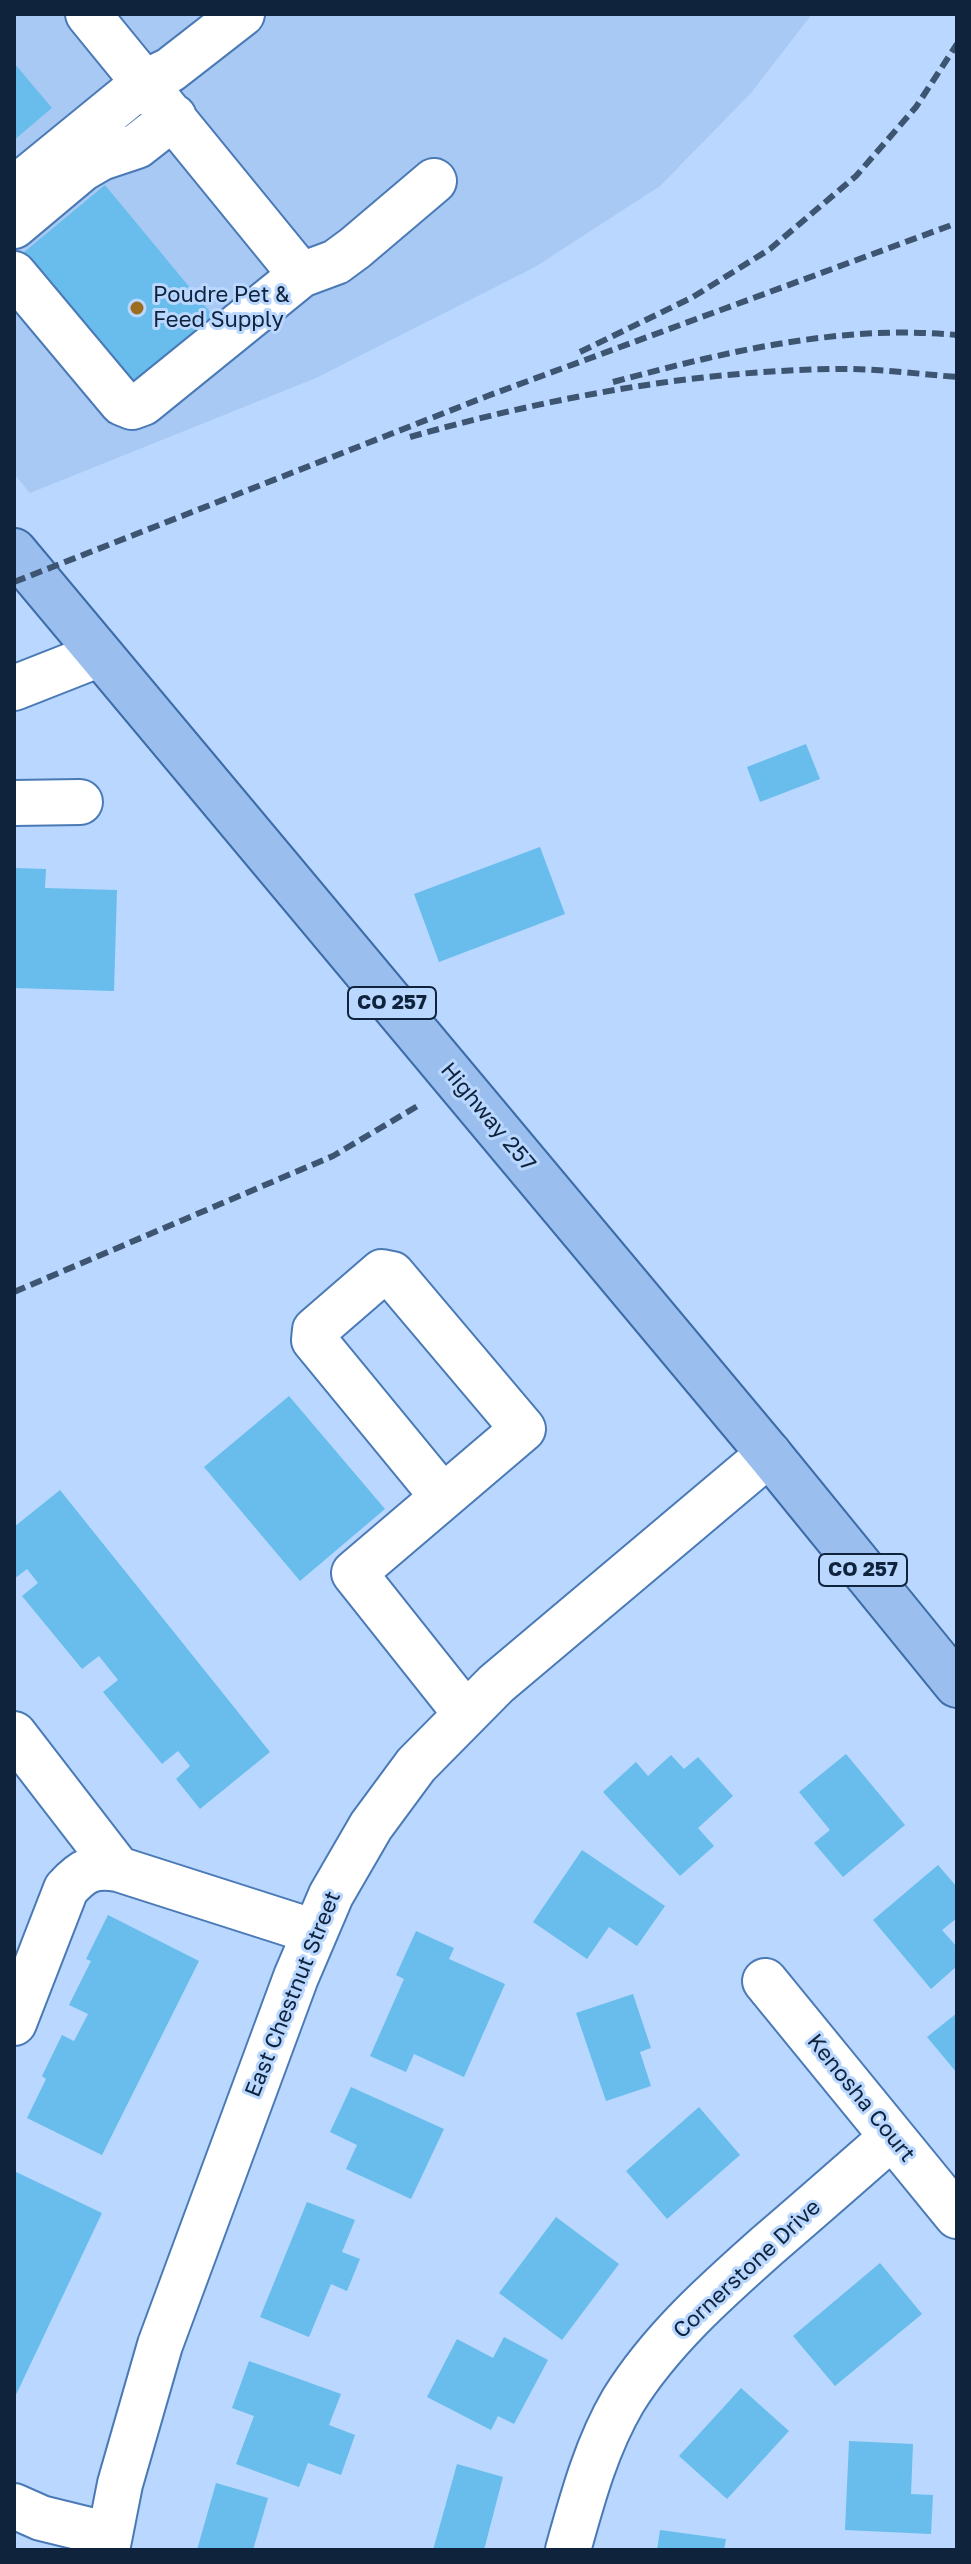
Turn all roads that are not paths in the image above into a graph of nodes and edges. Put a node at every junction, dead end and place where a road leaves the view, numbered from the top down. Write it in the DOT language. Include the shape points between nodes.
graph roads {
  1 [pos="88,14"];
  2 [pos="242,14"];
  3 [pos="145,82"];
  4 [pos="174,117"];
  5 [pos="434,181"];
  6 [pos="14,189"];
  7 [pos="14,226"];
  8 [pos="14,274"];
  9 [pos="301,275"];
  10 [pos="14,551"];
  11 [pos="98,655"];
  12 [pos="14,688"];
  13 [pos="80,802"];
  14 [pos="14,803"];
  15 [pos="769,1454"];
  16 [pos="443,1497"];
  17 [pos="957,1685"];
  18 [pos="466,1714"];
  19 [pos="14,1734"];
  20 [pos="118,1869"];
  21 [pos="315,1932"];
  22 [pos="765,1981"];
  23 [pos="14,2023"];
  24 [pos="892,2137"];
  25 [pos="957,2216"];
  26 [pos="14,2506"];
  27 [pos="109,2543"];
  28 [pos="568,2550"];
  1 -- 3 [label="street"];
  2 -- 3 [label="street" via="170,70"];
  3 -- 4 [label="street"];
  3 -- 6 [label="street"];
  4 -- 7 [label="street" via="137,146 82,169"];
  4 -- 9 [label="street"];
  5 -- 9 [label="street" via="336,262"];
  8 -- 9 [label="street" via="122,403 132,407"];
  10 -- 11 [label="main road, Highway 257 / CO 257"];
  11 -- 12 [label="street"];
  11 -- 15 [label="main road, Highway 257 / CO 257"];
  13 -- 14 [label="street"];
  15 -- 17 [label="main road, Highway 257 / CO 257"];
  15 -- 18 [label="street, East Chestnut Street"];
  16 -- 16 [label="street" via="314,1340 315,1330 382,1272 392,1274 523,1429"];
  16 -- 18 [label="street" via="354,1573"];
  18 -- 21 [label="street, East Chestnut Street" via="416,1765 371,1826"];
  19 -- 20 [label="street"];
  20 -- 21 [label="street"];
  20 -- 23 [label="street" via="99,1866 79,1874 66,1889"];
  21 -- 27 [label="street, East Chestnut Street" via="160,2345 120,2484"];
  22 -- 24 [label="street, Kenosha Court"];
  24 -- 25 [label="street, Kenosha Court"];
  24 -- 28 [label="street, Cornerstone Drive" via="719,2288 643,2372 603,2441"];
  26 -- 27 [label="street"];
}
